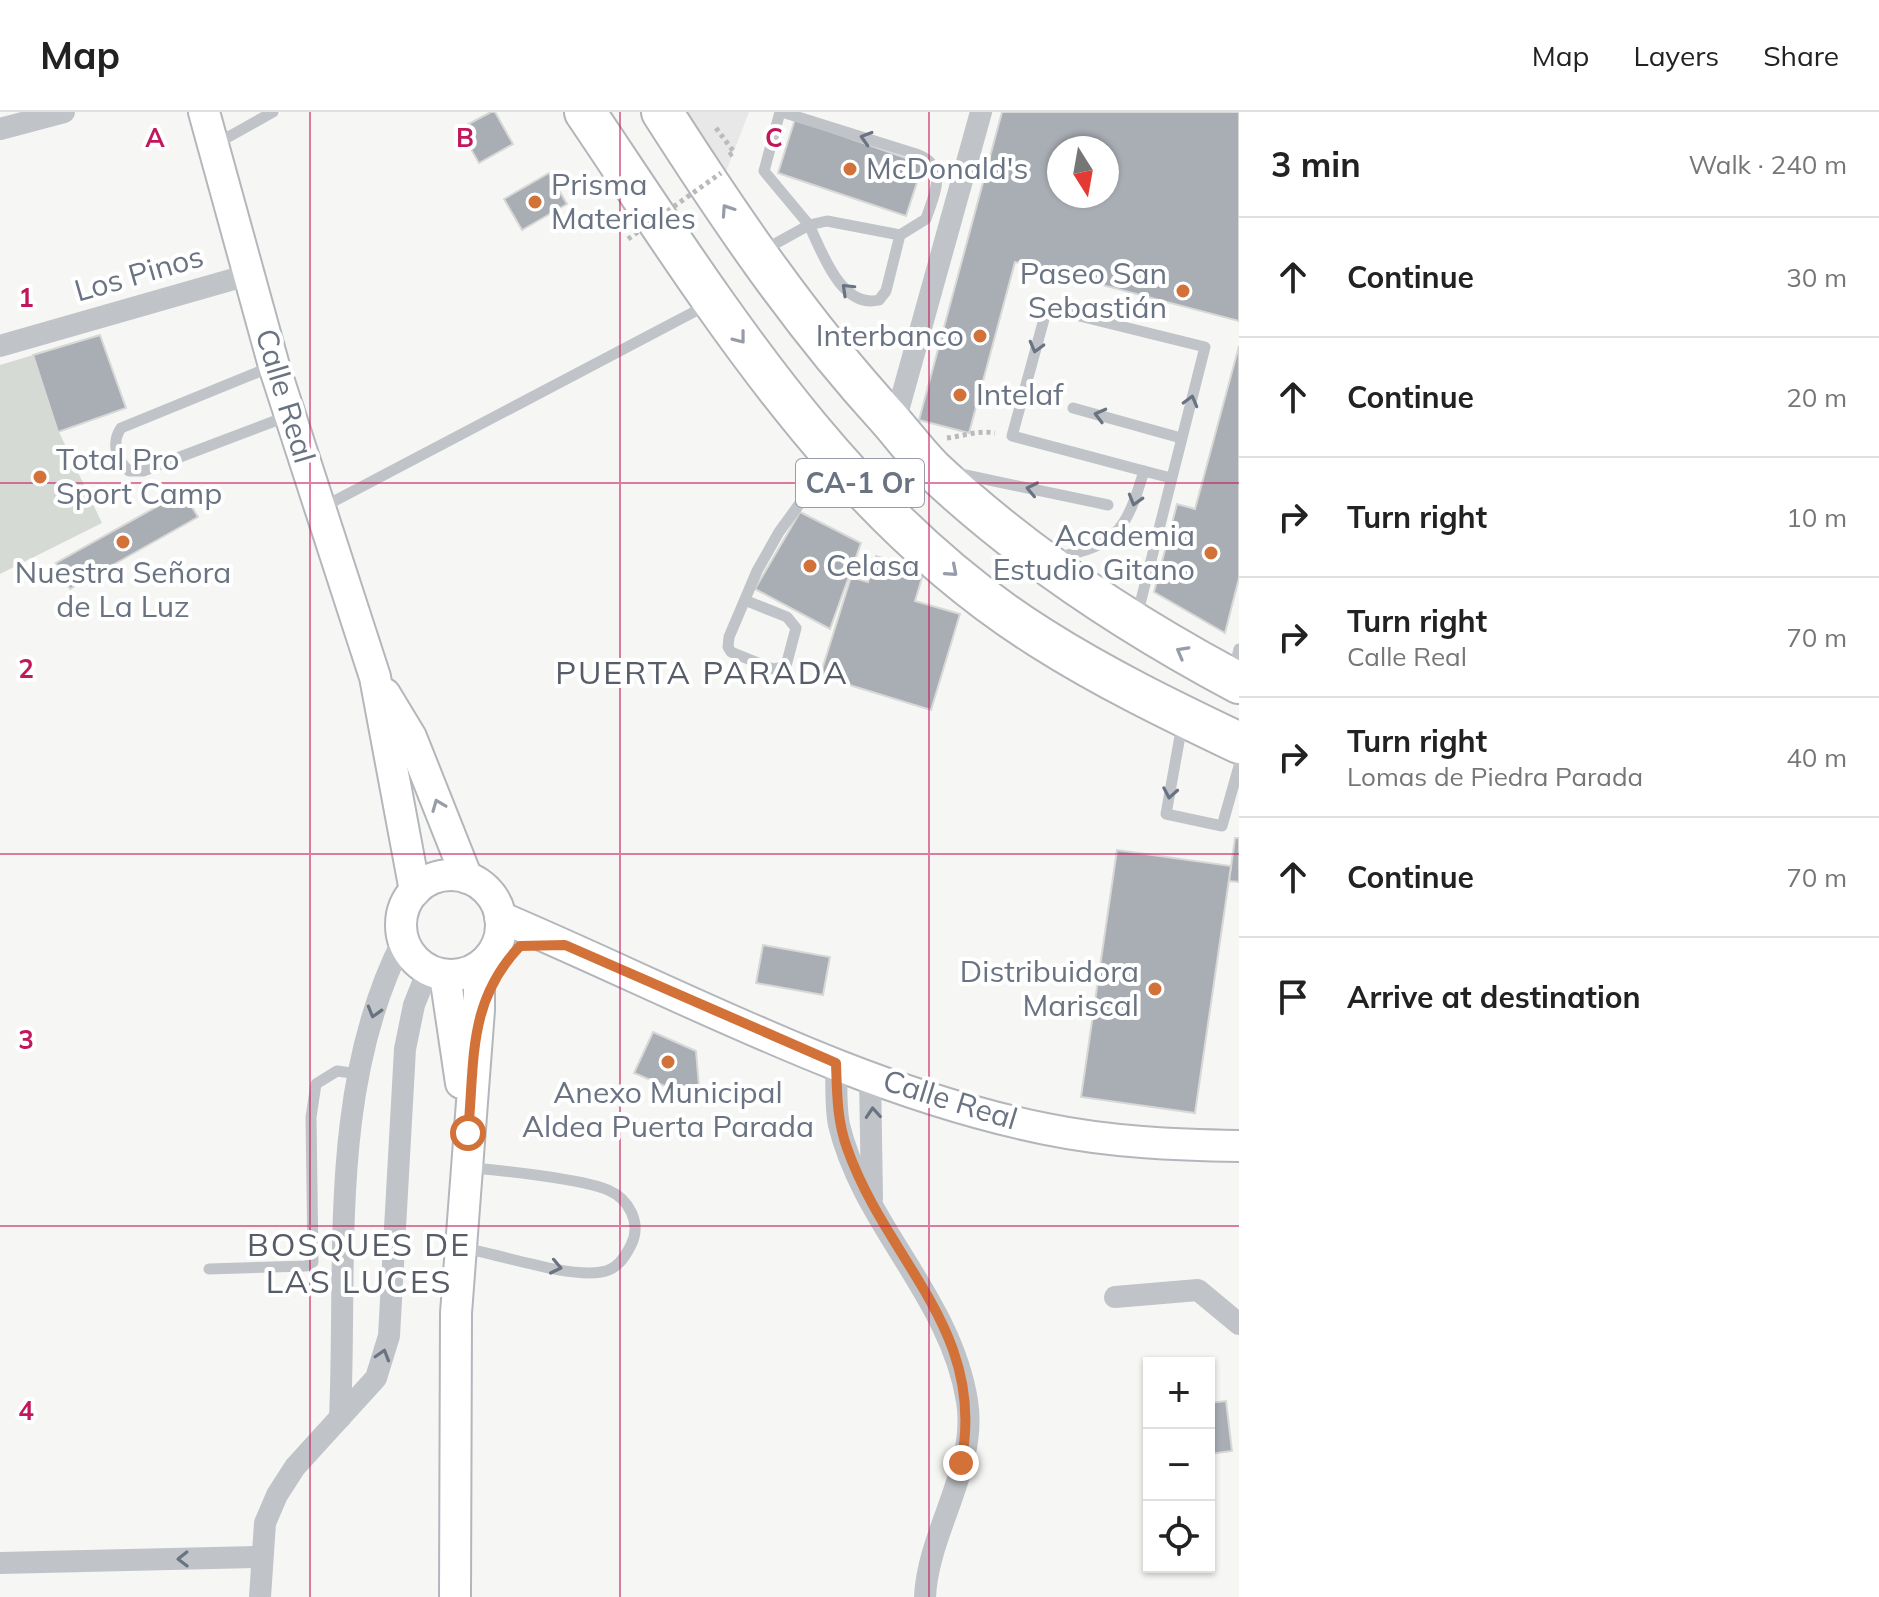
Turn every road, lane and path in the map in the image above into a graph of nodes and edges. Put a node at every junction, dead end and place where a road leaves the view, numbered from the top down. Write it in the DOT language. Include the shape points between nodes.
graph roads {
  1 [pos="64,112"];
  2 [pos="204,112"];
  3 [pos="273,112"];
  4 [pos="585,112"];
  5 [pos="662,112"];
  6 [pos="781,112"];
  7 [pos="981,112"];
  8 [pos="716,128"];
  9 [pos="0,129"];
  10 [pos="213,146"];
  11 [pos="734,152"];
  12 [pos="721,173"];
  13 [pos="809,225"];
  14 [pos="900,235"];
  15 [pos="628,239"];
  16 [pos="756,254"];
  17 [pos="248,275"];
  18 [pos="712,302"];
  19 [pos="0,346"];
  20 [pos="274,366"];
  21 [pos="1073,408"];
  22 [pos="290,416"];
  23 [pos="1012,436"];
  24 [pos="1181,438"];
  25 [pos="913,447"];
  26 [pos="834,457"];
  27 [pos="1144,471"];
  28 [pos="1171,478"];
  29 [pos="1108,505"];
  30 [pos="320,509"];
  31 [pos="1043,559"];
  32 [pos="747,601"];
  33 [pos="1135,622"];
  34 [pos="1236,670"];
  35 [pos="375,677"];
  36 [pos="1184,716"];
  37 [pos="1239,743"];
  38 [pos="1239,766"];
  39 [pos="467,878"];
  40 [pos="415,891"];
  41 [pos="500,917"];
  42 [pos="403,940"];
  43 [pos="565,945"];
  44 [pos="479,967"];
  45 [pos="437,973"];
  46 [pos="479,1010"];
  47 [pos="836,1063"];
  48 [pos="359,1074"];
  49 [pos="870,1076"];
  50 [pos="468,1133"];
  51 [pos="1239,1146"];
  52 [pos="466,1168"];
  53 [pos="872,1199"];
  54 [pos="463,1248"];
  55 [pos="209,1269"];
  56 [pos="1115,1297"];
  57 [pos="1239,1324"];
  58 [pos="340,1418"];
  59 [pos="261,1557"];
  60 [pos="0,1563"];
  61 [pos="260,1597"];
  62 [pos="455,1597"];
  63 [pos="925,1597"];
  1 -- 9 [label="street"];
  2 -- 10 [label="main road, Calle Real"];
  3 -- 10 [label="lane"];
  4 -- 18 [label="highway, CA-1 Or"];
  16 -- 5 [label="highway, CA-1 Or, one-way"];
  6 -- 13 [label="lane" via="764,171"];
  14 -- 6 [label="lane, one-way" via="926,219 939,178 930,159"];
  7 -- 25 [label="street"];
  8 -- 11 [label="path"];
  10 -- 17 [label="main road, Calle Real"];
  12 -- 15 [label="path, bridge"];
  13 -- 14 [label="lane" via="827,221"];
  14 -- 13 [label="lane, one-way" via="886,291 867,303 834,275"];
  13 -- 16 [label="lane"];
  16 -- 25 [label="highway, CA-1 Or" via="836,361"];
  17 -- 19 [label="street, Los Pinos"];
  17 -- 20 [label="main road, Calle Real"];
  18 -- 26 [label="highway, CA-1 Or, one-way"];
  18 -- 30 [label="lane"];
  20 -- 22 [label="main road, Calle Real"];
  20 -- 22 [label="lane" via="121,428 115,451 123,465 138,472"];
  24 -- 21 [label="lane, one-way"];
  22 -- 30 [label="main road, Calle Real"];
  24 -- 23 [label="lane, one-way" via="1205,347 1047,308"];
  23 -- 25 [label="path" via="982,430"];
  23 -- 27 [label="lane"];
  24 -- 28 [label="lane"];
  29 -- 25 [label="lane, one-way"];
  25 -- 31 [label="highway, CA-1 Or"];
  26 -- 32 [label="lane" via="779,532"];
  26 -- 36 [label="highway, CA-1 Or, one-way" via="915,539 1040,638"];
  27 -- 28 [label="lane"];
  27 -- 31 [label="lane, one-way" via="1131,515 1109,540"];
  28 -- 33 [label="lane"];
  30 -- 35 [label="main road, Calle Real"];
  31 -- 33 [label="highway, CA-1 Or"];
  32 -- 32 [label="lane" via="728,647 773,669 786,666 796,628 787,617"];
  34 -- 33 [label="highway, CA-1 Or, one-way"];
  39 -- 35 [label="main road, Calle Real, one-way" via="411,737"];
  35 -- 40 [label="main road, Calle Real"];
  36 -- 37 [label="highway, CA-1 Or"];
  36 -- 38 [label="lane, one-way" via="1166,814 1222,826"];
  39 -- 40 [label="main road" via="439,877"];
  39 -- 41 [label="main road" via="489,893"];
  40 -- 42 [label="main road" via="402,914"];
  41 -- 43 [label="main road, Calle Real"];
  41 -- 44 [label="main road" via="497,945"];
  42 -- 45 [label="main road" via="410,954"];
  42 -- 48 [label="street, one-way" via="374,1009"];
  43 -- 46 [label="main road" via="520,946 497,970"];
  43 -- 47 [label="main road, Calle Real"];
  44 -- 45 [label="main road" via="463,974"];
  44 -- 46 [label="main road"];
  45 -- 50 [label="main road"];
  58 -- 45 [label="street, one-way" via="376,1378 389,1336 405,1049 414,1005"];
  46 -- 50 [label="main road"];
  47 -- 49 [label="main road, Calle Real"];
  47 -- 53 [label="street" via="839,1122"];
  48 -- 55 [label="lane" via="337,1071 316,1084 311,1117 313,1262"];
  48 -- 58 [label="street" via="347,1154"];
  49 -- 51 [label="main road, Calle Real" via="1047,1129 1173,1145"];
  53 -- 49 [label="street, one-way"];
  50 -- 52 [label="main road"];
  52 -- 54 [label="main road"];
  54 -- 52 [label="lane, one-way" via="577,1272 603,1272 623,1261 635,1238 628,1204 608,1190"];
  53 -- 63 [label="street" via="931,1302 961,1369 968,1405 961,1463 929,1562"];
  54 -- 62 [label="main road" via="456,1313"];
  56 -- 57 [label="street" via="1198,1290"];
  58 -- 59 [label="street" via="277,1495 265,1523"];
  59 -- 60 [label="street, one-way"];
  59 -- 61 [label="street"];
}
